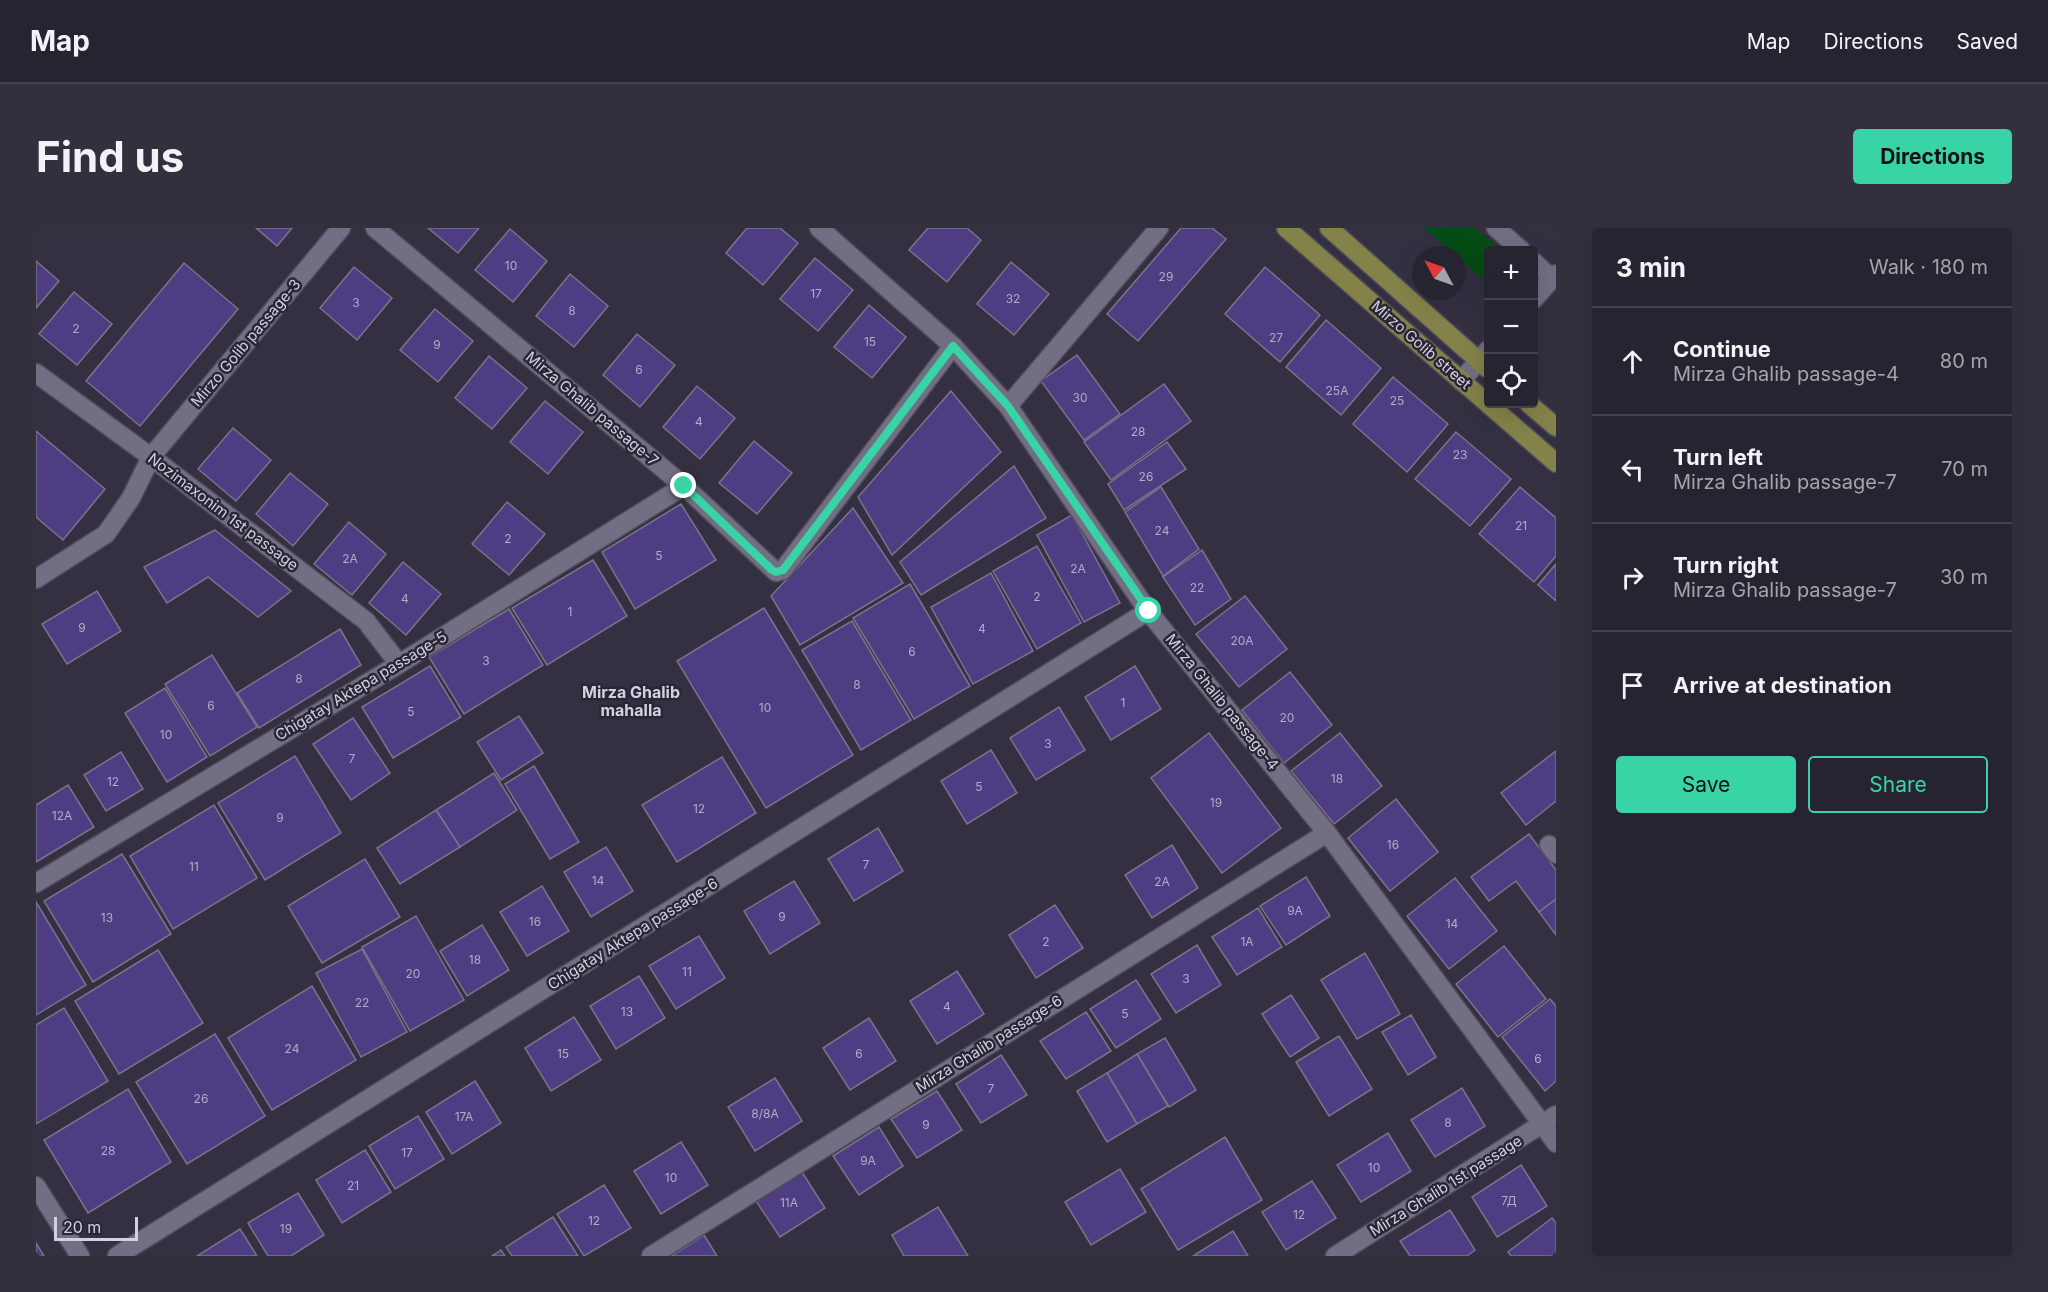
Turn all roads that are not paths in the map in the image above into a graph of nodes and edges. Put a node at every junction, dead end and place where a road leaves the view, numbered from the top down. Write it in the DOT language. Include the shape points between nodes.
graph roads {
  1 [pos="340,228"];
  2 [pos="375,228"];
  3 [pos="819,228"];
  4 [pos="1159,228"];
  5 [pos="1286,228"];
  6 [pos="1329,228"];
  7 [pos="1496,228"];
  8 [pos="1516,246"];
  9 [pos="1538,265"];
  10 [pos="1554,276"];
  11 [pos="1538,294"];
  12 [pos="953,346"];
  13 [pos="1484,359"];
  14 [pos="1484,361"];
  15 [pos="36,373"];
  16 [pos="1461,381"];
  17 [pos="1008,406"];
  18 [pos="1534,408"];
  19 [pos="1556,427"];
  20 [pos="151,457"];
  21 [pos="1556,463"];
  22 [pos="684,486"];
  23 [pos="36,579"];
  24 [pos="1149,611"];
  25 [pos="399,664"];
  26 [pos="1327,833"];
  27 [pos="36,882"];
  28 [pos="1549,1120"];
  29 [pos="1556,1143"];
  30 [pos="36,1186"];
  31 [pos="80,1256"];
  32 [pos="117,1256"];
  33 [pos="651,1256"];
  34 [pos="1335,1256"];
  1 -- 20 [label="street, Mirzo Golib passage-3"];
  2 -- 22 [label="street, Mirza Ghalib passage-7"];
  3 -- 12 [label="street, Mirza Ghalib passage-4"];
  4 -- 17 [label="street"];
  5 -- 16 [label="main road, Mirzo Golib street"];
  6 -- 13 [label="main road, Mirzo Golib street"];
  7 -- 8 [label="street"];
  9 -- 10 [label="street"];
  10 -- 11 [label="street"];
  12 -- 17 [label="street, Mirza Ghalib passage-4"];
  12 -- 22 [label="street, Mirza Ghalib passage-7" via="783,570 772,570"];
  14 -- 16 [label="street"];
  15 -- 20 [label="street, Nozimaxonim 1st passage"];
  16 -- 21 [label="main road, Mirzo Golib street"];
  17 -- 24 [label="street, Mirza Ghalib passage-4"];
  18 -- 19 [label="main road"];
  20 -- 23 [label="street, Mirzo Golib passage-3" via="131,498 106,534"];
  20 -- 25 [label="street, Nozimaxonim 1st passage" via="366,621"];
  22 -- 25 [label="street, Chigatay Aktepa passage-5"];
  24 -- 26 [label="street, Mirza Ghalib passage-4"];
  24 -- 32 [label="street, Chigatay Aktepa passage-6"];
  25 -- 27 [label="street, Chigatay Aktepa passage-5"];
  26 -- 28 [label="street, Mirza Ghalib passage-4"];
  26 -- 33 [label="street, Mirza Ghalib passage-6"];
  28 -- 29 [label="street, Mirza Ghalib passage-4"];
  28 -- 34 [label="street, Mirza Ghalib 1st passage"];
  30 -- 31 [label="street"];
}
